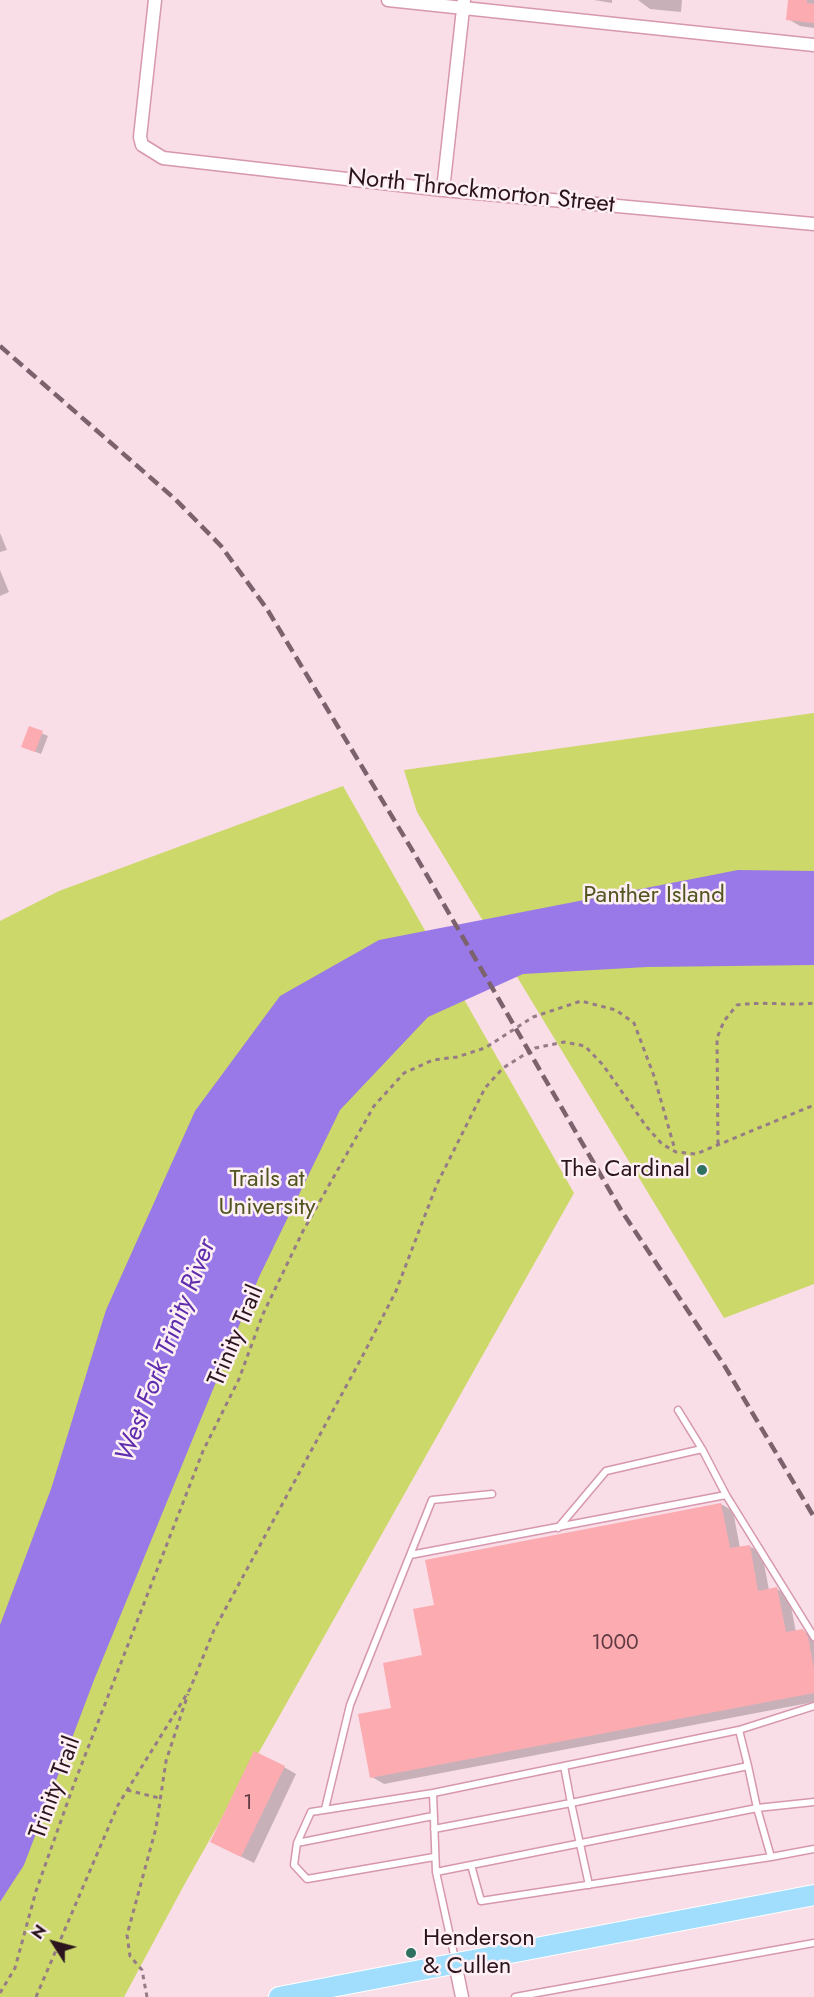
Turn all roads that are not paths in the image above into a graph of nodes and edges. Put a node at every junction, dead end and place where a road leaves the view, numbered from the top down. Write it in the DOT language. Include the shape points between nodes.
graph roads {
  1 [pos="155,0"];
  2 [pos="388,0"];
  3 [pos="464,4"];
  4 [pos="814,45"];
  5 [pos="442,190"];
  6 [pos="814,224"];
  7 [pos="678,1410"];
  8 [pos="702,1449"];
  9 [pos="492,1494"];
  10 [pos="726,1495"];
  11 [pos="558,1528"];
  12 [pos="410,1555"];
  13 [pos="814,1637"];
  14 [pos="814,1706"];
  15 [pos="739,1730"];
  16 [pos="564,1766"];
  17 [pos="748,1766"];
  18 [pos="433,1793"];
  19 [pos="814,1802"];
  20 [pos="571,1803"];
  21 [pos="757,1808"];
  22 [pos="325,1809"];
  23 [pos="433,1816"];
  24 [pos="434,1829"];
  25 [pos="297,1843"];
  26 [pos="580,1843"];
  27 [pos="814,1849"];
  28 [pos="434,1857"];
  29 [pos="771,1857"];
  30 [pos="471,1865"];
  31 [pos="436,1872"];
  32 [pos="589,1885"];
  33 [pos="814,1894"];
  34 [pos="814,1943"];
  35 [pos="455,1963"];
  36 [pos="279,1997"];
  37 [pos="462,1997"];
  38 [pos="515,1997"];
  1 -- 5 [label="street, North Throckmorton Street" via="140,137 149,152 163,158"];
  2 -- 3 [label="street"];
  3 -- 4 [label="street"];
  3 -- 5 [label="street"];
  5 -- 6 [label="street, North Throckmorton Street"];
  7 -- 8 [label="lane"];
  8 -- 10 [label="lane"];
  8 -- 11 [label="lane" via="606,1471"];
  9 -- 12 [label="lane" via="432,1500"];
  10 -- 11 [label="lane"];
  10 -- 13 [label="lane"];
  11 -- 12 [label="lane"];
  12 -- 22 [label="lane" via="350,1705"];
  14 -- 15 [label="lane"];
  15 -- 16 [label="lane"];
  15 -- 17 [label="lane"];
  16 -- 18 [label="lane"];
  16 -- 20 [label="lane"];
  17 -- 20 [label="lane"];
  17 -- 21 [label="lane"];
  18 -- 22 [label="lane"];
  18 -- 23 [label="lane"];
  19 -- 21 [label="lane"];
  20 -- 24 [label="lane"];
  20 -- 26 [label="lane"];
  21 -- 26 [label="lane"];
  21 -- 29 [label="lane"];
  22 -- 25 [label="lane" via="311,1812"];
  23 -- 24 [label="lane"];
  23 -- 25 [label="lane"];
  24 -- 28 [label="lane"];
  25 -- 28 [label="lane" via="294,1865 307,1880"];
  26 -- 30 [label="lane"];
  26 -- 32 [label="lane"];
  27 -- 29 [label="lane"];
  28 -- 31 [label="lane"];
  29 -- 32 [label="lane"];
  30 -- 31 [label="lane"];
  30 -- 32 [label="lane" via="481,1901"];
  31 -- 35 [label="lane"];
  33 -- 35 [label="main road"];
  34 -- 38 [label="lane"];
  35 -- 36 [label="main road"];
  35 -- 37 [label="street"];
}
